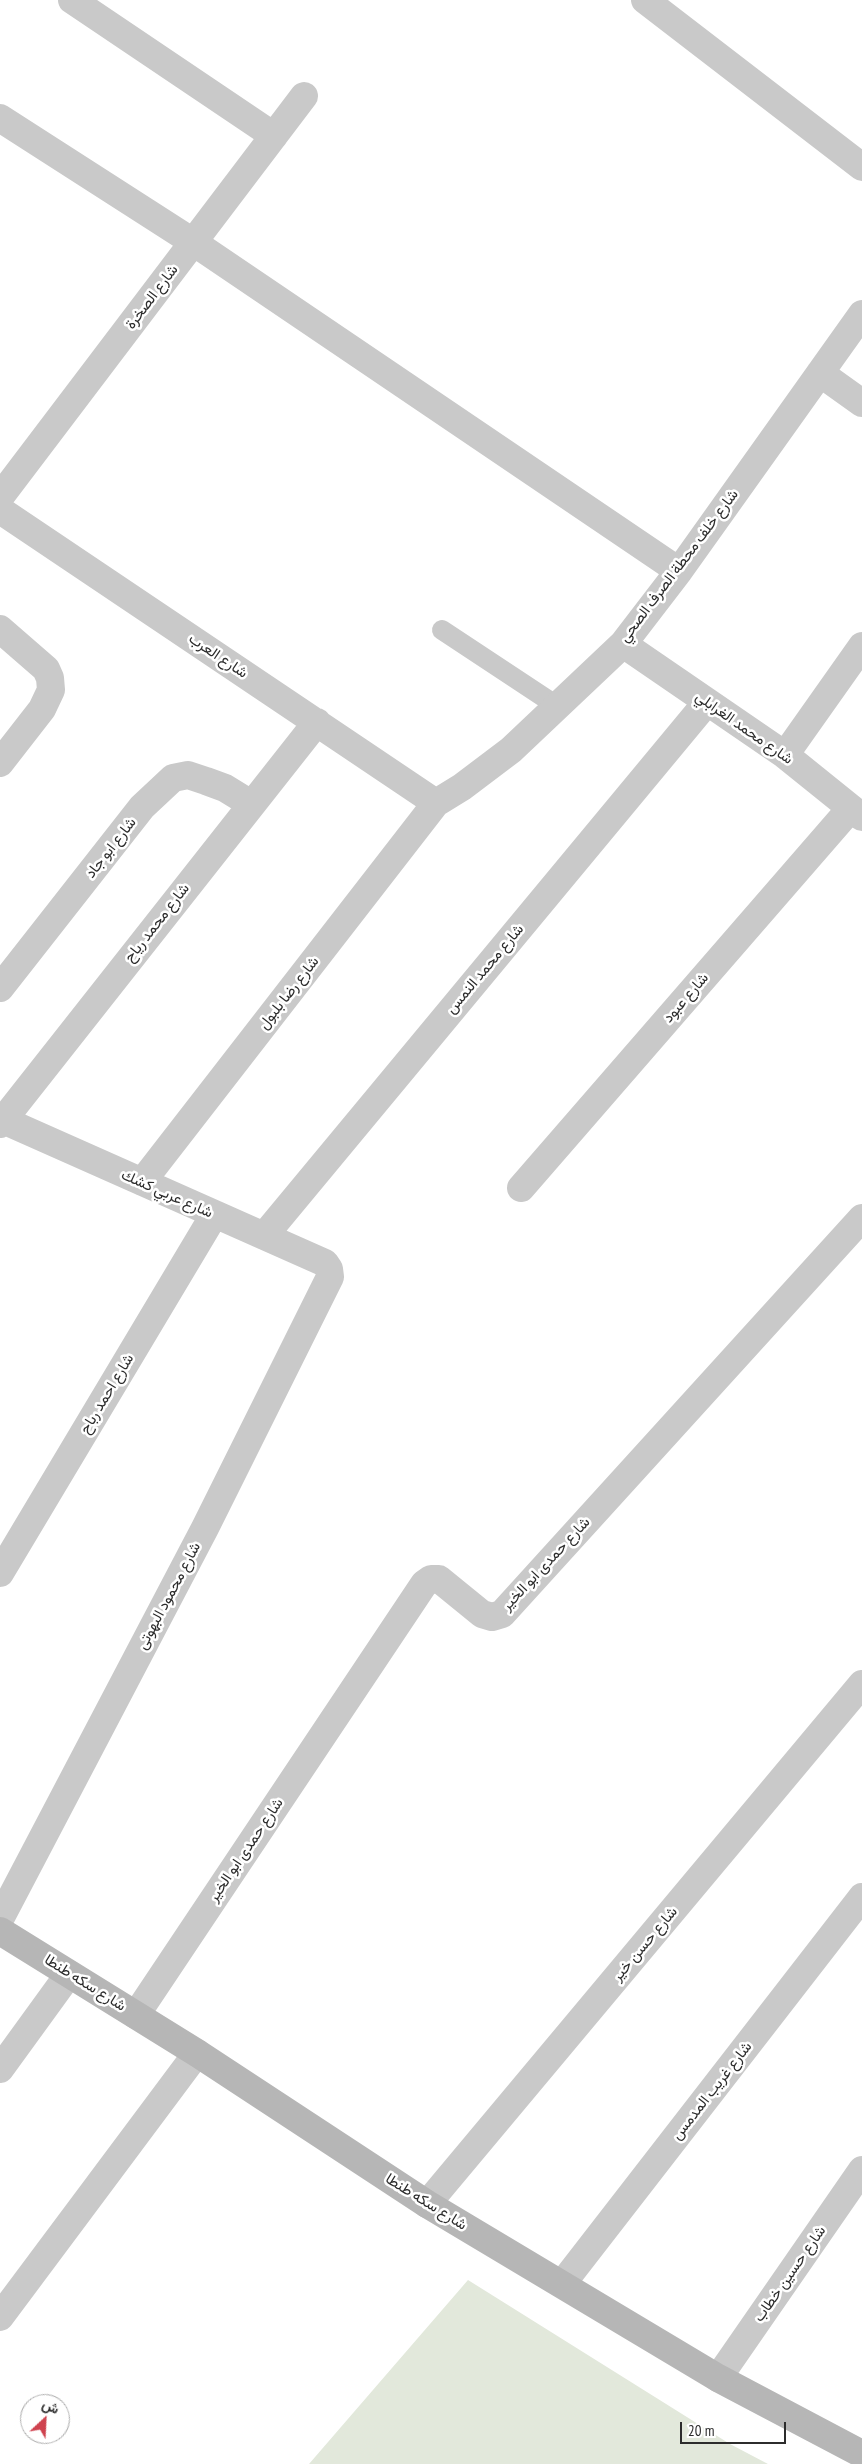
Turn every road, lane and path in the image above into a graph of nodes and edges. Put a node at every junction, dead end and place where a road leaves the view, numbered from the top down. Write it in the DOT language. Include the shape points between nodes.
graph roads {
  1 [pos="72,0"];
  2 [pos="645,0"];
  3 [pos="304,96"];
  4 [pos="0,118"];
  5 [pos="274,136"];
  6 [pos="862,167"];
  7 [pos="193,242"];
  8 [pos="862,314"];
  9 [pos="820,373"];
  10 [pos="862,403"];
  11 [pos="0,497"];
  12 [pos="0,510"];
  13 [pos="678,570"];
  14 [pos="0,630"];
  15 [pos="442,630"];
  16 [pos="623,644"];
  17 [pos="862,646"];
  18 [pos="707,702"];
  19 [pos="557,706"];
  20 [pos="317,722"];
  21 [pos="785,755"];
  22 [pos="0,763"];
  23 [pos="436,803"];
  24 [pos="250,804"];
  25 [pos="857,812"];
  26 [pos="0,988"];
  27 [pos="1,1122"];
  28 [pos="142,1182"];
  29 [pos="521,1188"];
  30 [pos="214,1215"];
  31 [pos="862,1218"];
  32 [pos="264,1236"];
  33 [pos="329,1269"];
  34 [pos="0,1573"];
  35 [pos="862,1684"];
  36 [pos="862,1897"];
  37 [pos="0,1919"];
  38 [pos="0,1931"];
  39 [pos="70,1974"];
  40 [pos="136,2015"];
  41 [pos="197,2053"];
  42 [pos="0,2068"];
  43 [pos="862,2170"];
  44 [pos="427,2204"];
  45 [pos="562,2284"];
  46 [pos="0,2316"];
  47 [pos="718,2378"];
  48 [pos="862,2454"];
  1 -- 5 [label="street"];
  2 -- 6 [label="street"];
  3 -- 5 [label="street, شارع الصخرة"];
  4 -- 7 [label="street"];
  5 -- 7 [label="street, شارع الصخرة"];
  7 -- 11 [label="street, شارع الصخرة"];
  7 -- 13 [label="street"];
  8 -- 9 [label="street, شارع خلف محطة الصرف الصحي"];
  9 -- 10 [label="street"];
  9 -- 13 [label="street, شارع خلف محطة الصرف الصحي"];
  12 -- 20 [label="street, شارع العرب"];
  13 -- 16 [label="street, شارع خلف محطة الصرف الصحي"];
  14 -- 22 [label="street" via="46,669 51,690 42,709"];
  15 -- 19 [label="lane"];
  16 -- 18 [label="street, شارع محمد الغرابلي"];
  16 -- 19 [label="street, شارع خلف محطة الصرف الصحي"];
  17 -- 21 [label="street"];
  18 -- 21 [label="street, شارع محمد الغرابلي"];
  18 -- 32 [label="street, شارع محمد النمس"];
  19 -- 23 [label="street, شارع خلف محطة الصرف الصحي" via="487,769"];
  20 -- 23 [label="street, شارع العرب"];
  20 -- 24 [label="street, شارع محمد رياح"];
  21 -- 25 [label="street, شارع محمد الغرابلي"];
  23 -- 28 [label="street, شارع رضا بلبول"];
  24 -- 26 [label="street, شارع ابو جاد" via="225,788 206,781 188,775 173,778 142,807"];
  24 -- 27 [label="street, شارع محمد رياح"];
  25 -- 29 [label="street, شارع عبود"];
  27 -- 28 [label="street, شارع عربي كشك"];
  28 -- 30 [label="street, شارع عربي كشك"];
  30 -- 32 [label="street, شارع عربي كشك"];
  30 -- 34 [label="street, شارع احمد رباح"];
  31 -- 40 [label="street, شارع حمدى ابو الخير" via="502,1614 492,1617 482,1614 439,1579 431,1579 424,1584"];
  32 -- 33 [label="street, شارع عربي كشك" via="325,1263"];
  33 -- 37 [label="street, شارع محمود البهوتى" via="330,1276 205,1528"];
  35 -- 44 [label="street, شارع حسن خير"];
  36 -- 45 [label="street, شارع غريب المدمس"];
  38 -- 39 [label="main road, شارع سكه طنطا"];
  39 -- 40 [label="main road, شارع سكه طنطا"];
  39 -- 42 [label="street"];
  40 -- 41 [label="main road, شارع سكه طنطا"];
  41 -- 44 [label="main road, شارع سكه طنطا"];
  41 -- 46 [label="street"];
  43 -- 47 [label="street, شارع حسين خطاب"];
  44 -- 45 [label="main road, شارع سكه طنطا"];
  45 -- 47 [label="main road, شارع سكه طنطا"];
  47 -- 48 [label="main road, شارع سكه طنطا"];
}
